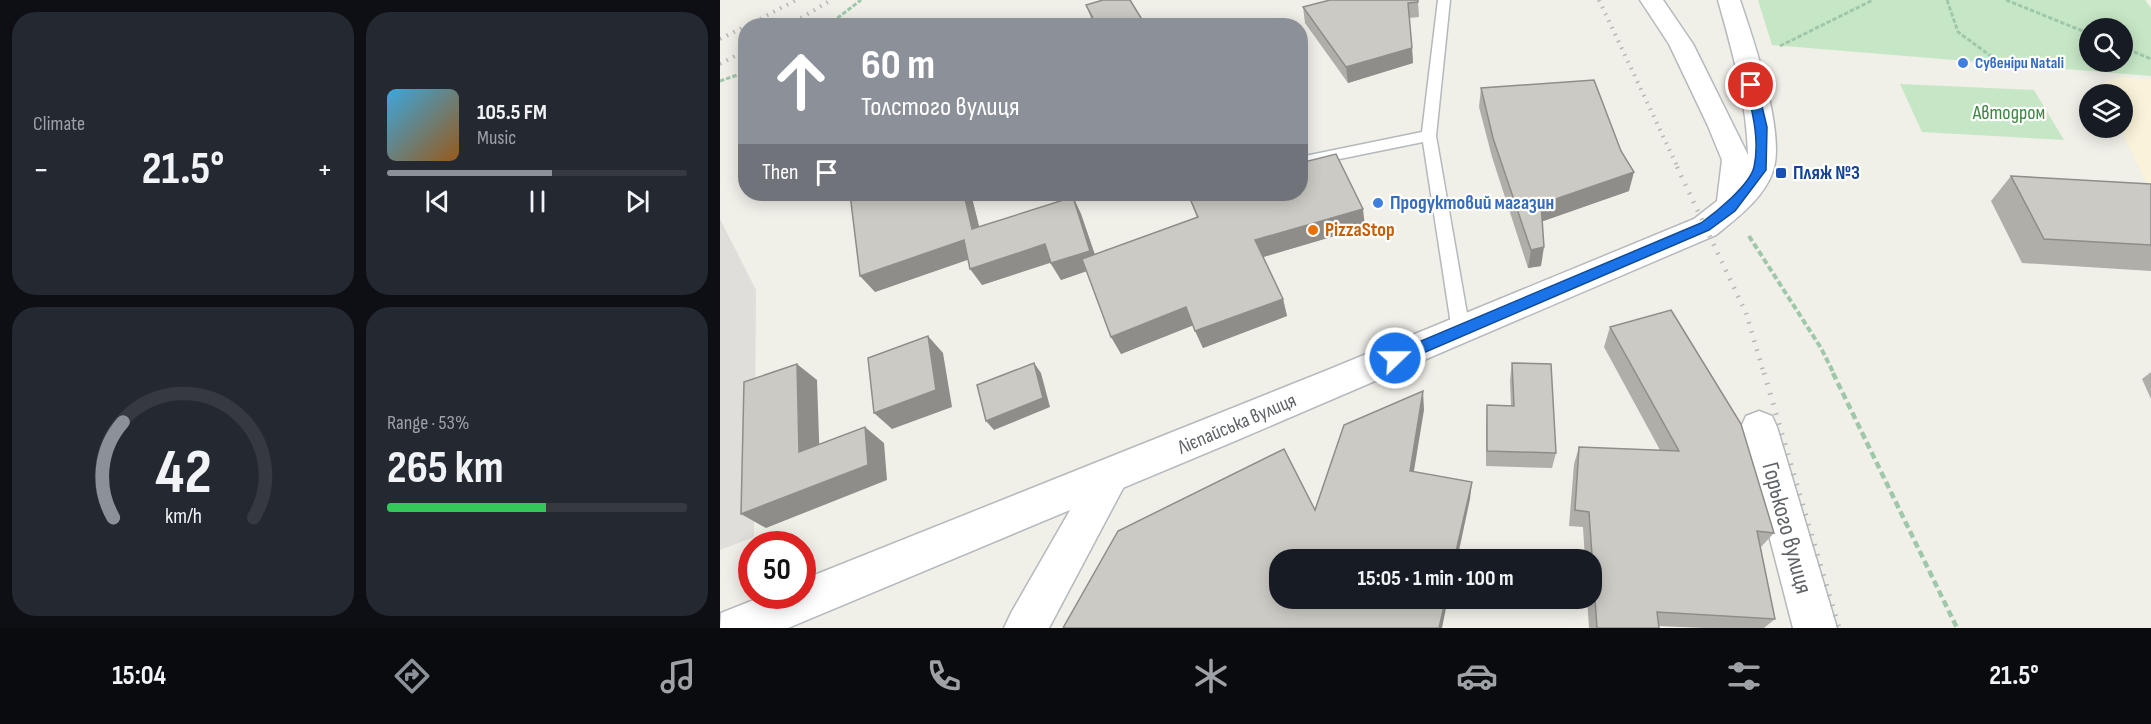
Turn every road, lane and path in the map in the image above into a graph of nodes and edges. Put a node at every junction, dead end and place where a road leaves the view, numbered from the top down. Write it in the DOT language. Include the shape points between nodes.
graph roads {
  1 [pos="861,0"];
  2 [pos="1444,0"];
  3 [pos="1651,0"];
  4 [pos="1729,0"];
  5 [pos="1873,0"];
  6 [pos="1947,0"];
  7 [pos="2006,0"];
  8 [pos="837,18"];
  9 [pos="2079,30"];
  10 [pos="2133,51"];
  11 [pos="2151,58"];
  12 [pos="1747,64"];
  13 [pos="2003,65"];
  14 [pos="738,75"];
  15 [pos="720,81"];
  16 [pos="1429,136"];
  17 [pos="1308,160"];
  18 [pos="1731,207"];
  19 [pos="1461,331"];
  20 [pos="1760,428"];
  21 [pos="1110,477"];
  22 [pos="736,628"];
  23 [pos="1026,628"];
  24 [pos="1815,628"];
  25 [pos="1957,628"];
  1 -- 8 [label="path"];
  2 -- 16 [label="lane"];
  3 -- 18 [label="main road" via="1681,44 1736,160"];
  4 -- 12 [label="main road, Лієпайська вулиця"];
  5 -- 12 [label="path"];
  6 -- 13 [label="path" via="1958,32"];
  7 -- 9 [label="path"];
  10 -- 11 [label="path"];
  12 -- 18 [label="main road, Лієпайська вулиця" via="1761,127 1760,170"];
  14 -- 15 [label="path"];
  16 -- 17 [label="lane"];
  16 -- 19 [label="lane"];
  18 -- 19 [label="main road, Лієпайська вулиця" via="1705,226"];
  18 -- 25 [label="path" via="1821,348"];
  19 -- 21 [label="main road, Лієпайська вулиця"];
  20 -- 24 [label="main road, Горького вулиця"];
  21 -- 22 [label="main road, Лієпайська вулиця"];
  21 -- 23 [label="main road"];
}
